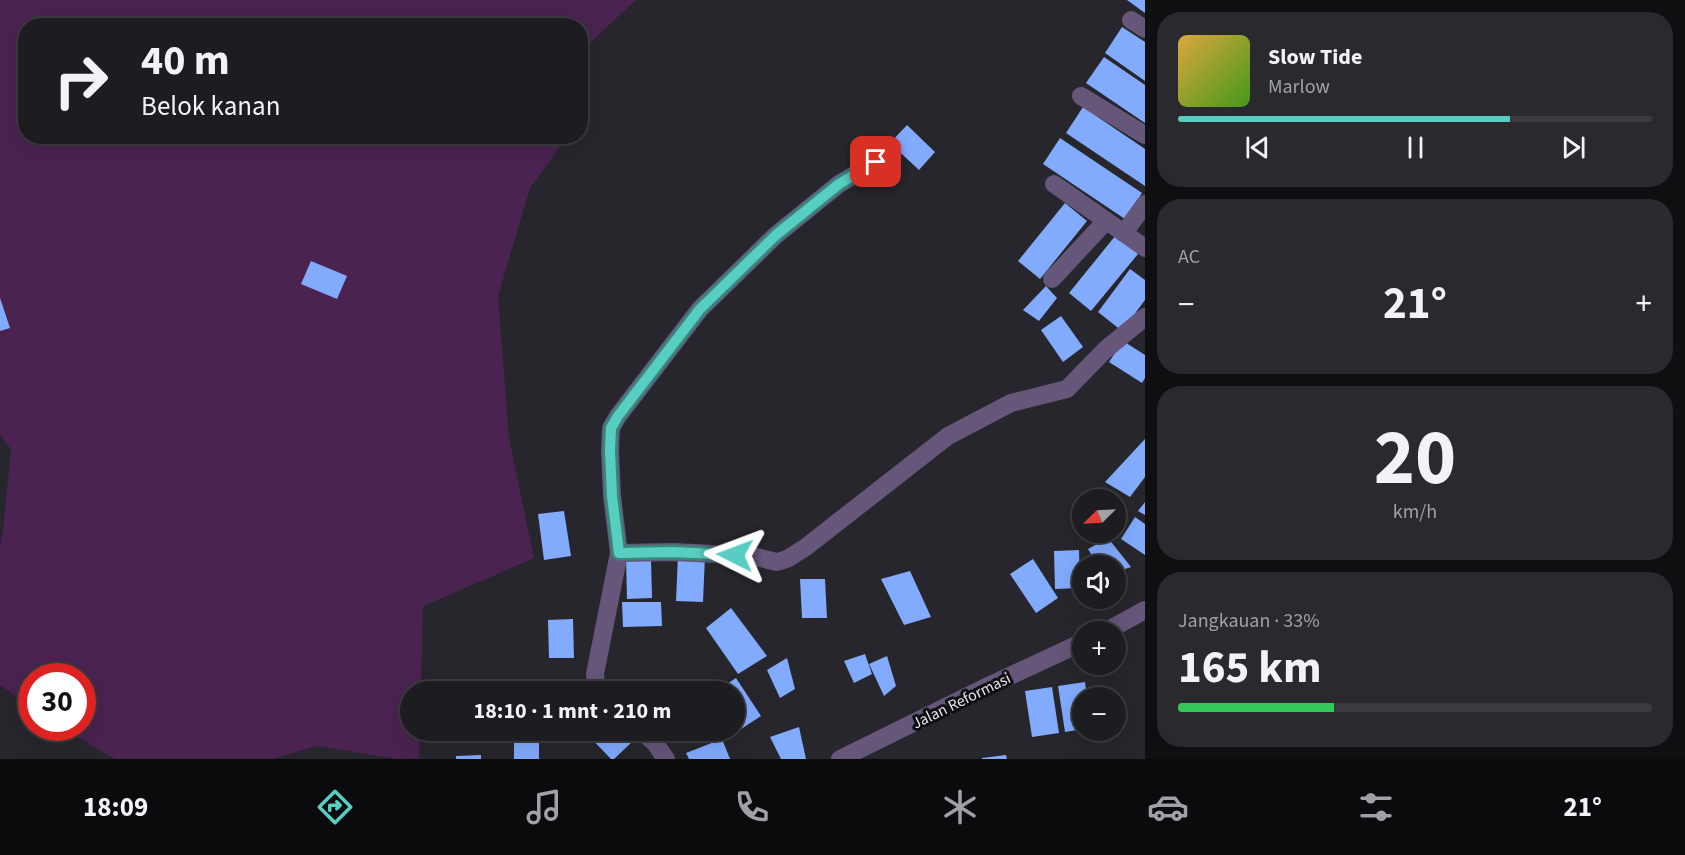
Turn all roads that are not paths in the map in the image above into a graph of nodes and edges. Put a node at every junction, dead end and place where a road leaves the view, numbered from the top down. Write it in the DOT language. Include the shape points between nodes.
graph roads {
  1 [pos="1081,96"];
  2 [pos="1145,135"];
  3 [pos="876,162"];
  4 [pos="1054,184"];
  5 [pos="1145,204"];
  6 [pos="1106,221"];
  7 [pos="1124,233"];
  8 [pos="1145,248"];
  9 [pos="1052,279"];
  10 [pos="1145,317"];
  11 [pos="619,553"];
  12 [pos="1145,610"];
  13 [pos="1125,621"];
  14 [pos="1072,647"];
  15 [pos="596,681"];
  16 [pos="653,741"];
  17 [pos="666,759"];
  18 [pos="840,759"];
  1 -- 2 [label="street"];
  3 -- 11 [label="street" via="839,184 776,235 700,309 618,416 611,428 610,451"];
  4 -- 6 [label="street"];
  5 -- 7 [label="street"];
  6 -- 7 [label="street"];
  6 -- 9 [label="street"];
  7 -- 8 [label="street"];
  10 -- 11 [label="street" via="1067,389 1011,403 948,436 787,559 777,562 735,555"];
  11 -- 15 [label="street"];
  12 -- 13 [label="street"];
  14 -- 18 [label="street, Jalan Reformasi"];
  16 -- 17 [label="street"];
}
